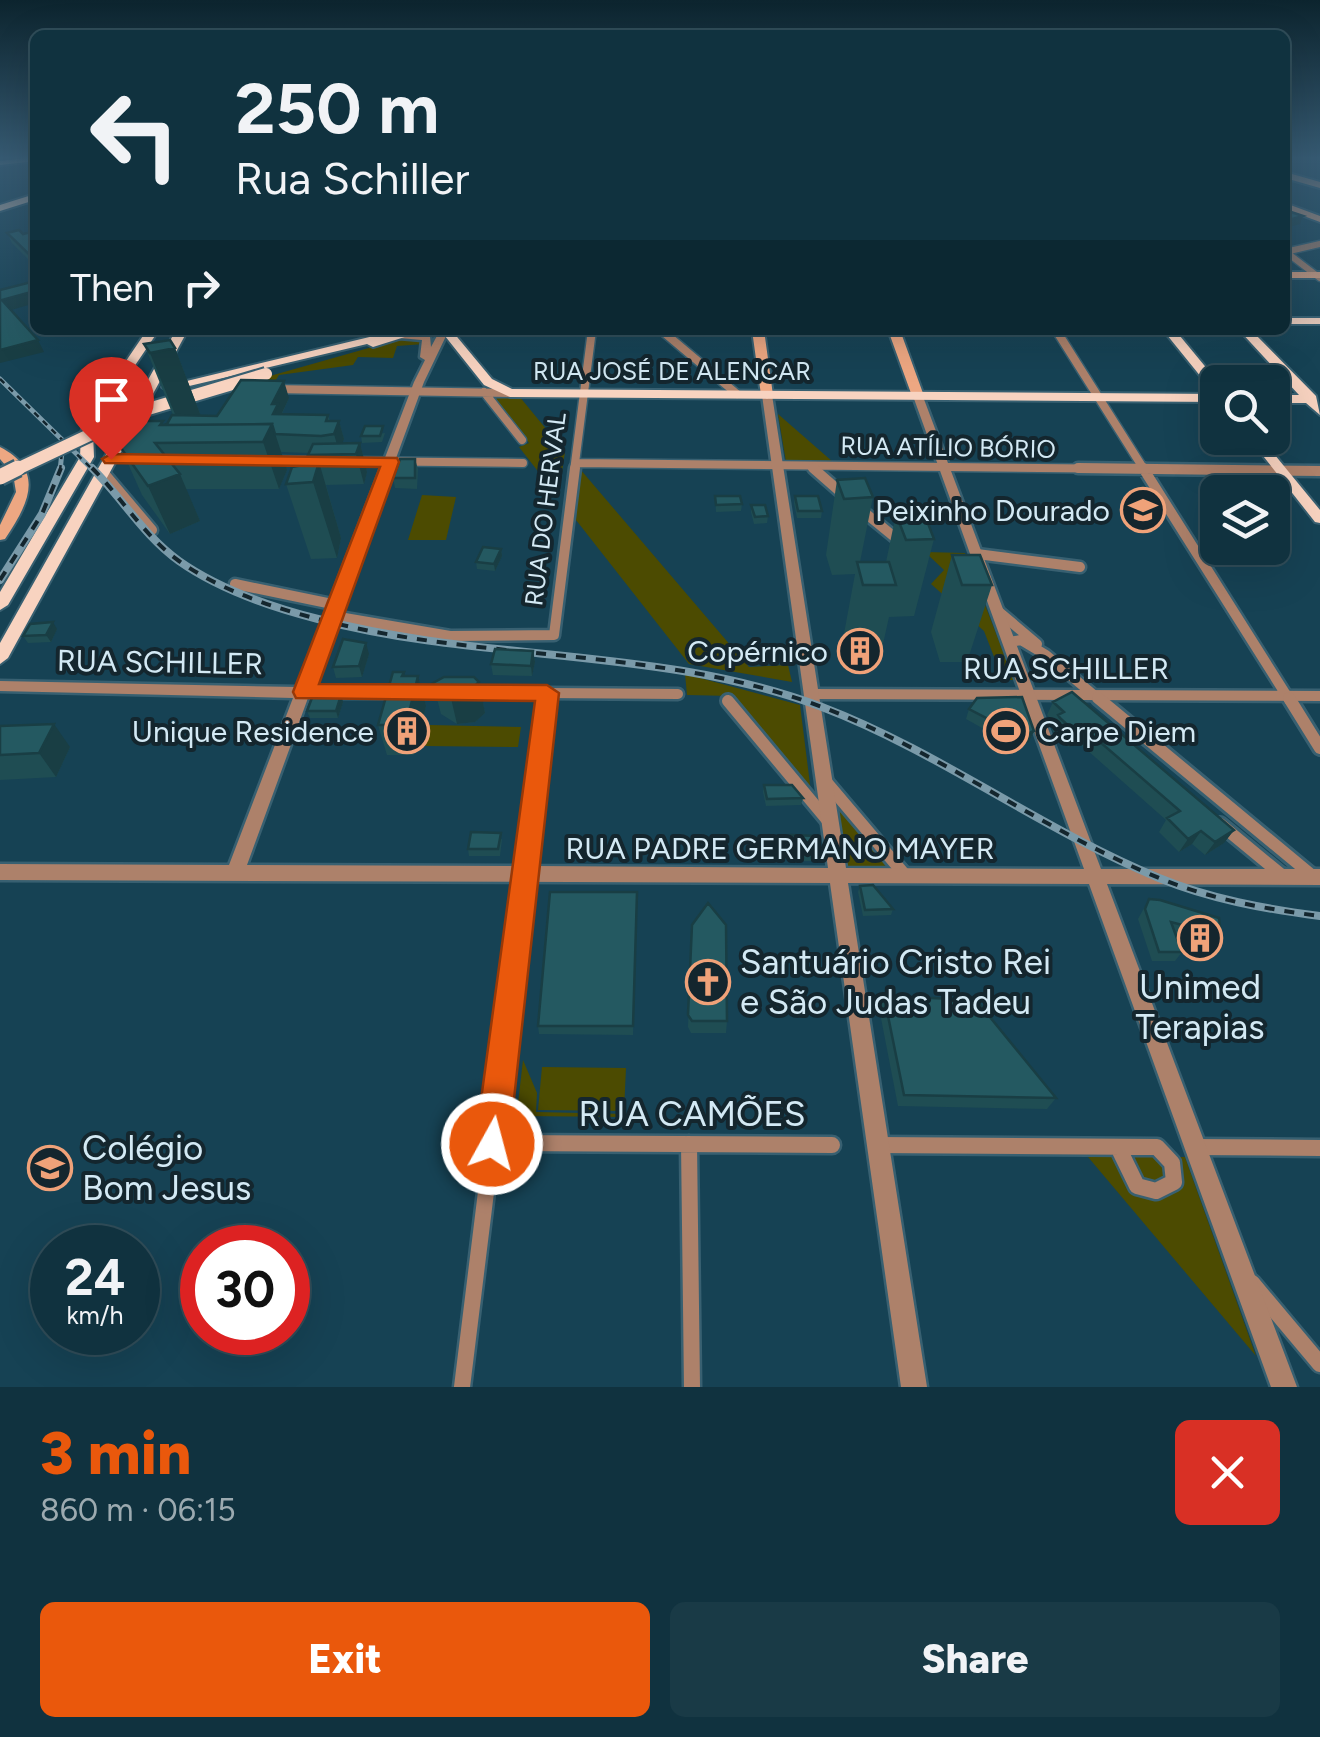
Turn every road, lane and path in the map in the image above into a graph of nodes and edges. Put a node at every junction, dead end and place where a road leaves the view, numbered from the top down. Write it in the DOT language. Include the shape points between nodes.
graph roads {
  1 [pos="1320,244"];
  2 [pos="1290,251"];
  3 [pos="1290,255"];
  4 [pos="1290,275"];
  5 [pos="1319,276"];
  6 [pos="1290,321"];
  7 [pos="1320,321"];
  8 [pos="150,335"];
  9 [pos="179,335"];
  10 [pos="393,335"];
  11 [pos="397,335"];
  12 [pos="411,335"];
  13 [pos="447,335"];
  14 [pos="450,335"];
  15 [pos="591,335"];
  16 [pos="667,335"];
  17 [pos="759,335"];
  18 [pos="896,335"];
  19 [pos="1059,335"];
  20 [pos="1173,335"];
  21 [pos="1250,335"];
  22 [pos="382,337"];
  23 [pos="425,366"];
  24 [pos="1200,368"];
  25 [pos="265,372"];
  26 [pos="152,384"];
  27 [pos="421,388"];
  28 [pos="505,391"];
  29 [pos="484,392"];
  30 [pos="584,393"];
  31 [pos="737,394"];
  32 [pos="767,395"];
  33 [pos="918,396"];
  34 [pos="1099,397"];
  35 [pos="1200,398"];
  36 [pos="1315,399"];
  37 [pos="1320,411"];
  38 [pos="132,421"];
  39 [pos="522,440"];
  40 [pos="0,451"];
  41 [pos="1268,455"];
  42 [pos="253,460"];
  43 [pos="391,462"];
  44 [pos="112,463"];
  45 [pos="522,463"];
  46 [pos="576,463"];
  47 [pos="778,465"];
  48 [pos="810,466"];
  49 [pos="945,467"];
  50 [pos="1144,469"];
  51 [pos="1281,471"];
  52 [pos="1320,471"];
  53 [pos="0,474"];
  54 [pos="1320,519"];
  55 [pos="152,530"];
  56 [pos="0,536"];
  57 [pos="977,554"];
  58 [pos="918,557"];
  59 [pos="1080,567"];
  60 [pos="235,584"];
  61 [pos="0,606"];
  62 [pos="335,611"];
  63 [pos="998,611"];
  64 [pos="1009,642"];
  65 [pos="1046,655"];
  66 [pos="0,658"];
  67 [pos="0,686"];
  68 [pos="304,692"];
  69 [pos="547,693"];
  70 [pos="678,694"];
  71 [pos="811,694"];
  72 [pos="1029,695"];
  73 [pos="1068,695"];
  74 [pos="1097,695"];
  75 [pos="1287,696"];
  76 [pos="1320,696"];
  77 [pos="728,702"];
  78 [pos="1082,707"];
  79 [pos="1320,748"];
  80 [pos="824,779"];
  81 [pos="1212,816"];
  82 [pos="830,823"];
  83 [pos="0,872"];
  84 [pos="235,873"];
  85 [pos="525,874"];
  86 [pos="838,875"];
  87 [pos="905,876"];
  88 [pos="1283,877"];
  89 [pos="1317,877"];
  90 [pos="1096,879"];
  91 [pos="492,1144"];
  92 [pos="689,1144"];
  93 [pos="832,1145"];
  94 [pos="878,1145"];
  95 [pos="1118,1147"];
  96 [pos="1196,1147"];
  97 [pos="1320,1148"];
  98 [pos="1240,1268"];
  99 [pos="1320,1364"];
  100 [pos="462,1387"];
  101 [pos="692,1387"];
  102 [pos="914,1387"];
  103 [pos="1284,1387"];
  1 -- 2 [label="street"];
  3 -- 5 [label="street"];
  4 -- 5 [label="main road"];
  6 -- 7 [label="main road"];
  8 -- 61 [label="main road" via="92,420 87,457"];
  9 -- 26 [label="main road"];
  10 -- 22 [label="main road"];
  11 -- 25 [label="main road"];
  12 -- 23 [label="street" via="428,340"];
  13 -- 23 [label="street"];
  14 -- 28 [label="main road" via="486,380"];
  15 -- 30 [label="street, RUA DO HERVAL"];
  16 -- 31 [label="street"];
  17 -- 32 [label="main road"];
  18 -- 33 [label="main road"];
  19 -- 34 [label="street"];
  20 -- 24 [label="main road"];
  21 -- 36 [label="main road"];
  22 -- 25 [label="main road"];
  22 -- 26 [label="main road" via="184,384"];
  23 -- 27 [label="street"];
  25 -- 53 [label="main road, bridge" via="138,412"];
  26 -- 38 [label="main road"];
  27 -- 29 [label="street, RUA JOSÉ DE ALENCAR"];
  27 -- 38 [label="street, RUA JOSÉ DE ALENCAR" via="235,389"];
  27 -- 43 [label="street"];
  28 -- 29 [label="street, RUA JOSÉ DE ALENCAR"];
  28 -- 30 [label="main road, RUA JOSÉ DE ALENCAR"];
  29 -- 39 [label="street"];
  30 -- 31 [label="main road, RUA JOSÉ DE ALENCAR"];
  30 -- 46 [label="street, RUA DO HERVAL"];
  31 -- 32 [label="main road, RUA JOSÉ DE ALENCAR"];
  32 -- 33 [label="main road, RUA JOSÉ DE ALENCAR"];
  32 -- 47 [label="street"];
  33 -- 34 [label="main road, RUA JOSÉ DE ALENCAR"];
  33 -- 49 [label="street"];
  34 -- 35 [label="main road, RUA JOSÉ DE ALENCAR"];
  34 -- 50 [label="street"];
  36 -- 37 [label="main road"];
  38 -- 44 [label="main road"];
  40 -- 56 [label="main road" via="23,475 25,488"];
  41 -- 51 [label="main road"];
  42 -- 43 [label="street"];
  43 -- 45 [label="street"];
  43 -- 62 [label="street"];
  44 -- 55 [label="street"];
  44 -- 66 [label="main road"];
  46 -- 47 [label="street, RUA ATÍLIO BÓRIO"];
  46 -- 62 [label="street, RUA DO HERVAL" via="554,636 450,636"];
  47 -- 48 [label="street, RUA ATÍLIO BÓRIO"];
  47 -- 71 [label="street"];
  48 -- 49 [label="street, RUA ATÍLIO BÓRIO"];
  48 -- 58 [label="street"];
  49 -- 50 [label="street, RUA ATÍLIO BÓRIO"];
  49 -- 57 [label="street"];
  50 -- 51 [label="street, RUA ATÍLIO BÓRIO"];
  50 -- 75 [label="street"];
  51 -- 52 [label="street, RUA ATÍLIO BÓRIO"];
  51 -- 54 [label="main road"];
  57 -- 59 [label="street"];
  57 -- 63 [label="street"];
  60 -- 62 [label="street"];
  62 -- 68 [label="street"];
  63 -- 64 [label="street"];
  63 -- 65 [label="street"];
  64 -- 65 [label="street" via="1020,640"];
  64 -- 72 [label="street"];
  65 -- 74 [label="street"];
  67 -- 68 [label="street, RUA SCHILLER"];
  68 -- 69 [label="street, RUA SCHILLER"];
  68 -- 84 [label="street"];
  69 -- 70 [label="street, RUA SCHILLER"];
  69 -- 85 [label="street"];
  71 -- 72 [label="street, RUA SCHILLER"];
  71 -- 80 [label="street"];
  72 -- 73 [label="street, RUA SCHILLER"];
  72 -- 90 [label="street"];
  73 -- 74 [label="street, RUA SCHILLER"];
  73 -- 78 [label="street"];
  74 -- 75 [label="street, RUA SCHILLER"];
  74 -- 89 [label="street"];
  75 -- 76 [label="street, RUA SCHILLER"];
  75 -- 79 [label="street"];
  77 -- 82 [label="street"];
  80 -- 82 [label="street"];
  80 -- 87 [label="street"];
  81 -- 88 [label="street"];
  82 -- 86 [label="street"];
  83 -- 84 [label="street, RUA PADRE GERMANO MAYER"];
  84 -- 85 [label="street, RUA PADRE GERMANO MAYER"];
  85 -- 86 [label="street, RUA PADRE GERMANO MAYER"];
  85 -- 91 [label="street"];
  86 -- 87 [label="street, RUA PADRE GERMANO MAYER"];
  86 -- 94 [label="street"];
  87 -- 90 [label="street, RUA PADRE GERMANO MAYER"];
  88 -- 89 [label="street, RUA PADRE GERMANO MAYER"];
  88 -- 90 [label="street, RUA PADRE GERMANO MAYER"];
  90 -- 96 [label="street"];
  91 -- 92 [label="street, RUA CAMÕES"];
  91 -- 100 [label="street"];
  92 -- 93 [label="street, RUA CAMÕES"];
  92 -- 101 [label="street"];
  94 -- 95 [label="street"];
  94 -- 102 [label="street"];
  95 -- 95 [label="street" via="1137,1186 1169,1187 1172,1163 1157,1147"];
  96 -- 97 [label="street"];
  96 -- 98 [label="street"];
  98 -- 99 [label="street"];
  98 -- 103 [label="street"];
}
